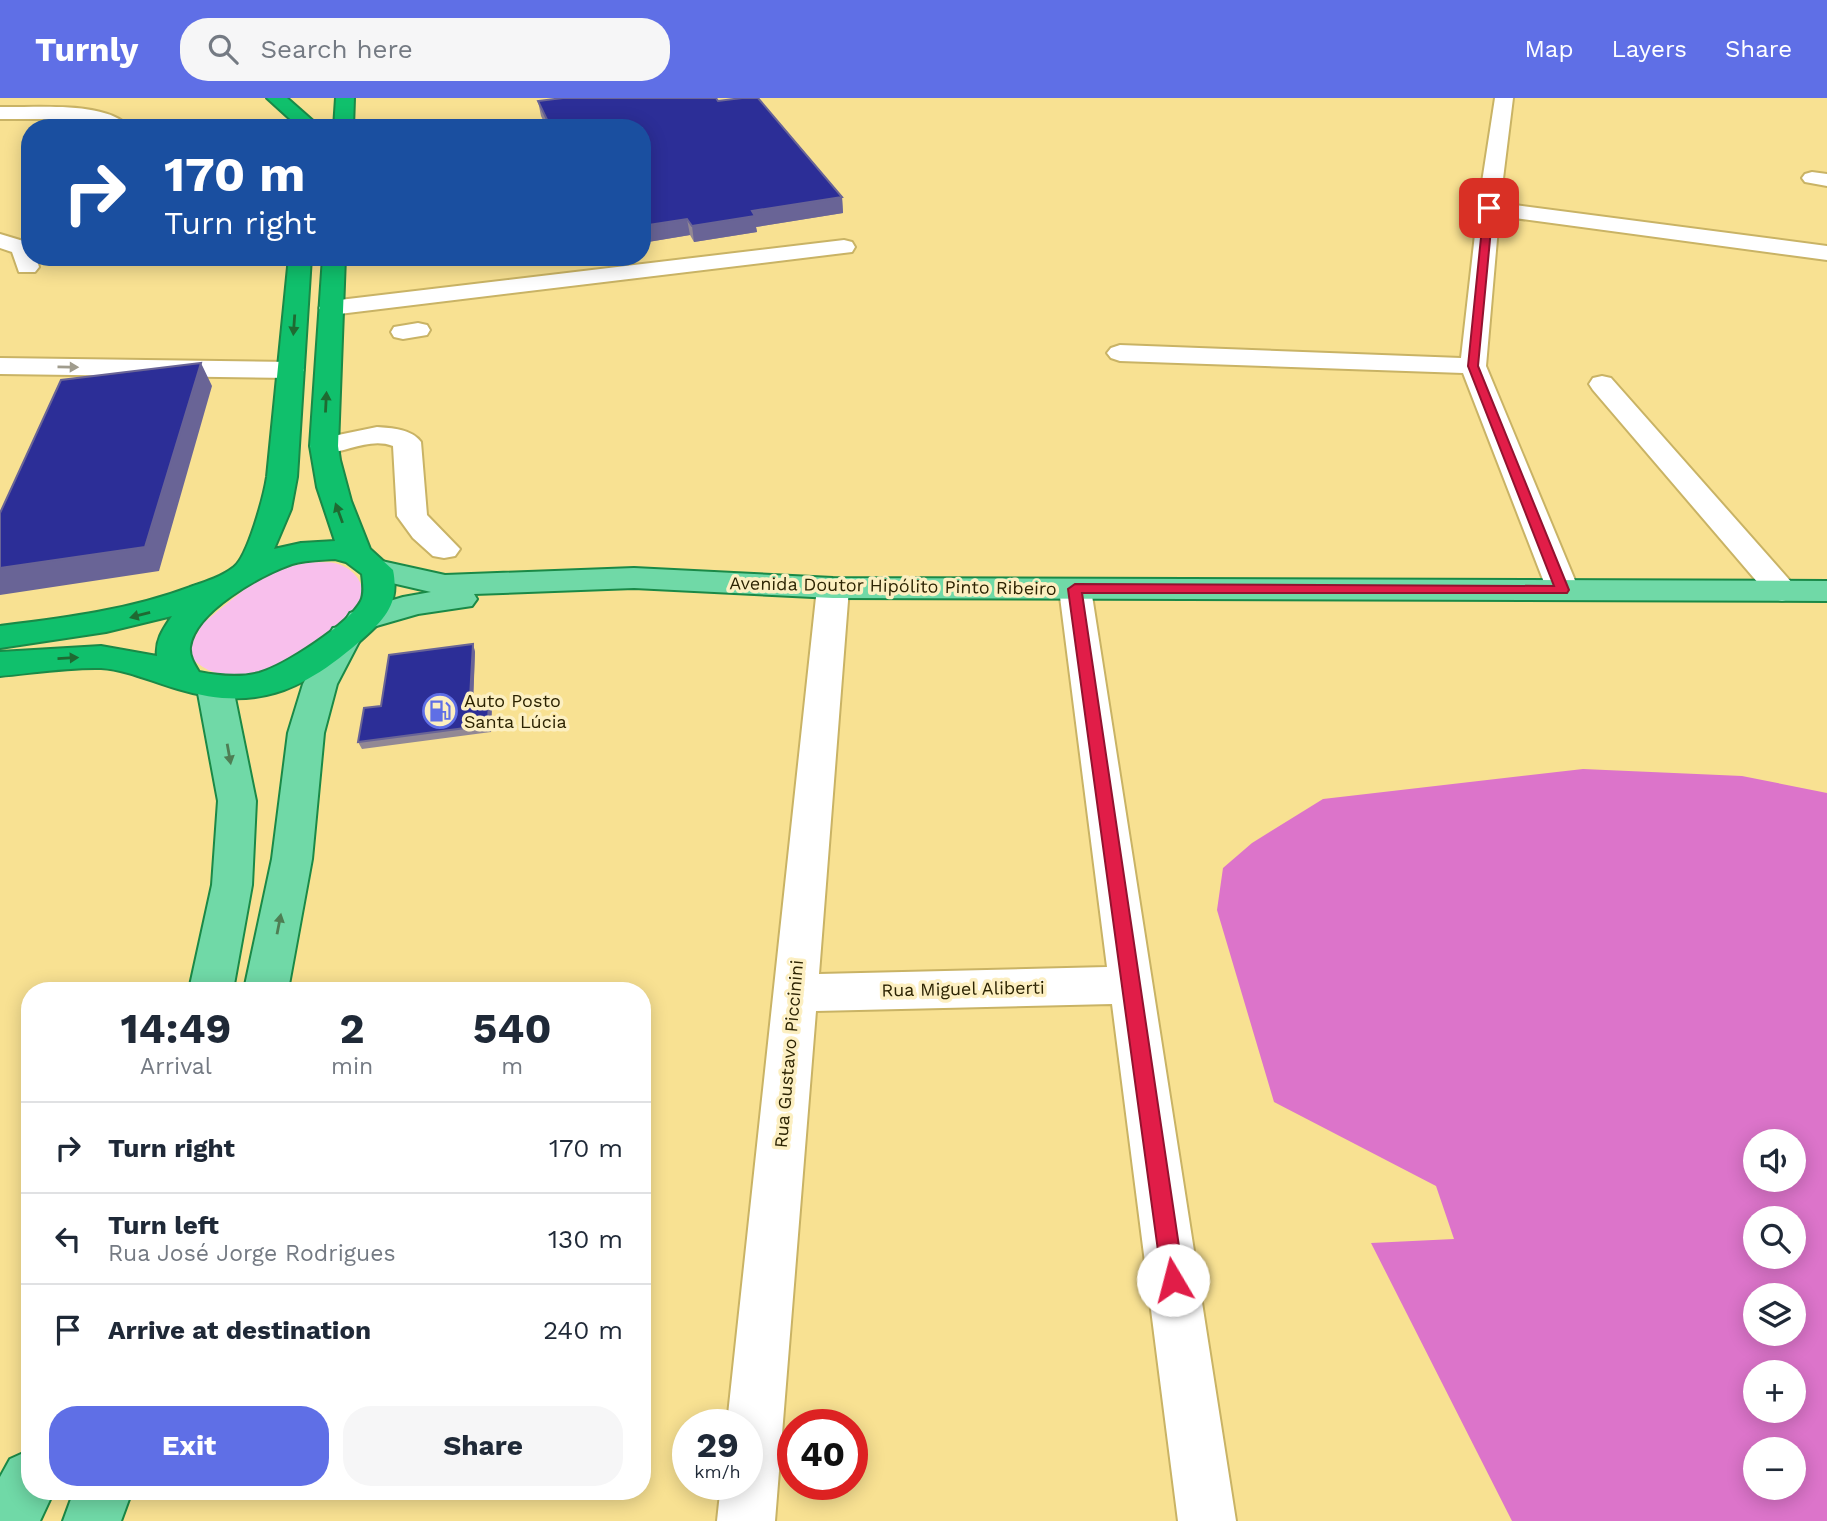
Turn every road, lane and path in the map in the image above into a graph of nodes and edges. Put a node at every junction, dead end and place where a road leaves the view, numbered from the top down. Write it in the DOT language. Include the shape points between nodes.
graph roads {
  1 [pos="276,98"];
  2 [pos="345,98"];
  3 [pos="1504,98"];
  4 [pos="314,108"];
  5 [pos="0,113"];
  6 [pos="106,119"];
  7 [pos="302,119"];
  8 [pos="313,119"];
  9 [pos="344,119"];
  10 [pos="1489,208"];
  11 [pos="0,242"];
  12 [pos="844,247"];
  13 [pos="21,248"];
  14 [pos="1827,253"];
  15 [pos="299,266"];
  16 [pos="333,266"];
  17 [pos="331,308"];
  18 [pos="1120,353"];
  19 [pos="0,366"];
  20 [pos="1473,366"];
  21 [pos="291,370"];
  22 [pos="1602,384"];
  23 [pos="324,446"];
  24 [pos="444,549"];
  25 [pos="367,562"];
  26 [pos="239,577"];
  27 [pos="715,584"];
  28 [pos="832,588"];
  29 [pos="1075,589"];
  30 [pos="1563,590"];
  31 [pos="1782,591"];
  32 [pos="1827,592"];
  33 [pos="354,628"];
  34 [pos="0,638"];
  35 [pos="0,664"];
  36 [pos="201,684"];
  37 [pos="213,982"];
  38 [pos="268,982"];
  39 [pos="1131,985"];
  40 [pos="794,993"];
  41 [pos="21,1478"];
  42 [pos="0,1496"];
  43 [pos="21,1497"];
  44 [pos="100,1500"];
  45 [pos="9,1521"];
  46 [pos="92,1521"];
  47 [pos="746,1521"];
  48 [pos="1207,1521"];
  1 -- 7 [label="highway"];
  2 -- 9 [label="highway"];
  3 -- 10 [label="street"];
  4 -- 8 [label="highway"];
  5 -- 6 [label="street"];
  10 -- 14 [label="street"];
  10 -- 20 [label="street"];
  11 -- 13 [label="street"];
  12 -- 17 [label="street"];
  15 -- 21 [label="highway, one-way"];
  16 -- 17 [label="highway"];
  23 -- 17 [label="highway, one-way"];
  18 -- 20 [label="street"];
  19 -- 21 [label="street, one-way"];
  20 -- 30 [label="street"];
  21 -- 26 [label="highway" via="276,509"];
  22 -- 31 [label="street"];
  23 -- 24 [label="street" via="376,434 394,435 407,442 412,516"];
  25 -- 23 [label="highway, one-way" via="337,509"];
  25 -- 26 [label="highway" via="335,551 308,551 283,556"];
  25 -- 27 [label="main road, Avenida Doutor Hipólito Pinto Ribeiro" via="445,585 634,578"];
  25 -- 33 [label="highway" via="380,584 377,601"];
  26 -- 34 [label="highway, one-way" via="176,605 120,620"];
  26 -- 36 [label="highway" via="195,611 179,631 173,648 176,664"];
  27 -- 28 [label="main road, Avenida Doutor Hipólito Pinto Ribeiro"];
  27 -- 33 [label="main road, Avenida Doutor Hipólito Pinto Ribeiro" via="444,600 384,612"];
  28 -- 29 [label="main road, Avenida Doutor Hipólito Pinto Ribeiro"];
  28 -- 40 [label="street, Rua Gustavo Piccinini"];
  29 -- 30 [label="main road, Avenida Doutor Hipólito Pinto Ribeiro"];
  29 -- 39 [label="street"];
  30 -- 31 [label="main road, Avenida Doutor Hipólito Pinto Ribeiro"];
  31 -- 32 [label="main road, Avenida Doutor Hipólito Pinto Ribeiro"];
  33 -- 36 [label="highway" via="316,661 291,675 239,688"];
  38 -- 33 [label="main road, one-way" via="292,859 306,733 320,684"];
  35 -- 36 [label="highway, one-way" via="101,657 145,664"];
  36 -- 37 [label="main road, one-way" via="237,801 232,885"];
  39 -- 40 [label="street, Rua Miguel Aliberti"];
  39 -- 48 [label="street"];
  40 -- 47 [label="street, Rua Gustavo Piccinini"];
  41 -- 42 [label="street"];
  43 -- 45 [label="main road"];
  44 -- 46 [label="main road"];
}
